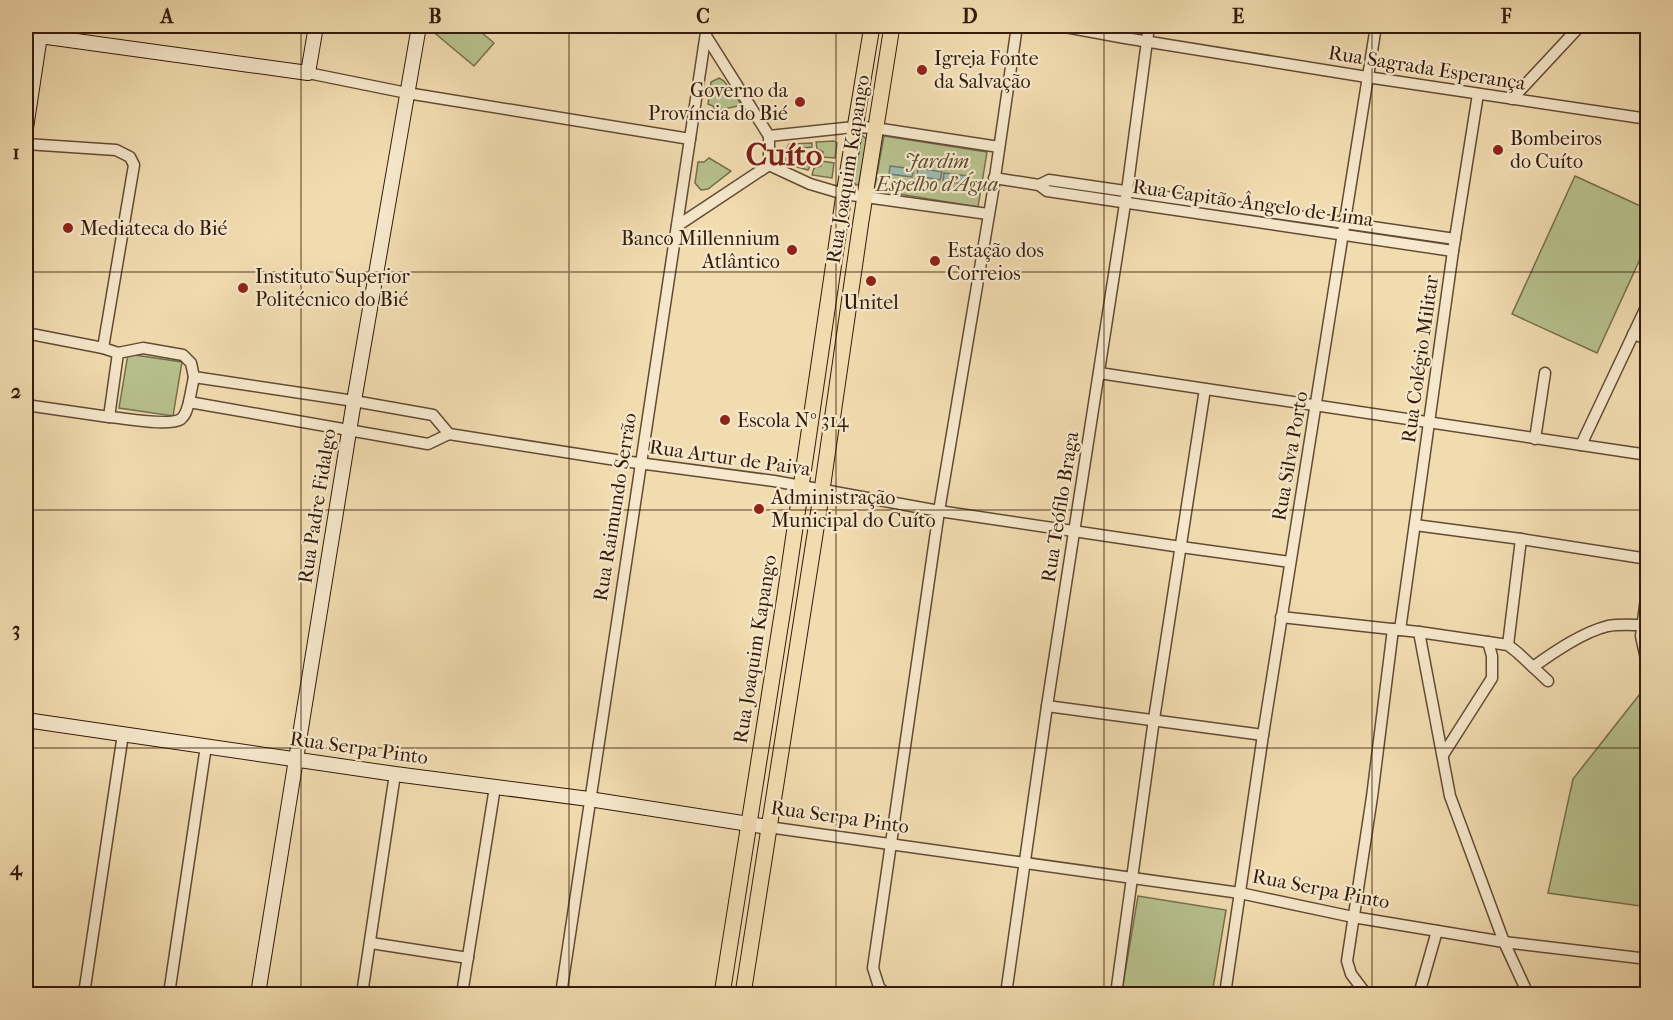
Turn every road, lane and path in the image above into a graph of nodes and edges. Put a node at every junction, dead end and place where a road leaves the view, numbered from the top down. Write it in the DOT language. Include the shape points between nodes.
graph roads {
  1 [pos="316,26"];
  2 [pos="419,26"];
  3 [pos="872,26"];
  4 [pos="892,26"];
  5 [pos="1017,26"];
  6 [pos="1060,26"];
  7 [pos="1149,26"];
  8 [pos="1376,26"];
  9 [pos="1580,26"];
  10 [pos="706,31"];
  11 [pos="68,33"];
  12 [pos="33,35"];
  13 [pos="1147,40"];
  14 [pos="308,73"];
  15 [pos="1367,77"];
  16 [pos="407,93"];
  17 [pos="1478,94"];
  18 [pos="1512,99"];
  19 [pos="1647,119"];
  20 [pos="854,127"];
  21 [pos="26,128"];
  22 [pos="875,128"];
  23 [pos="769,136"];
  24 [pos="690,140"];
  25 [pos="26,144"];
  26 [pos="999,147"];
  27 [pos="769,165"];
  28 [pos="994,178"];
  29 [pos="844,194"];
  30 [pos="1126,197"];
  31 [pos="864,198"];
  32 [pos="1181,199"];
  33 [pos="1179,210"];
  34 [pos="1217,210"];
  35 [pos="988,214"];
  36 [pos="1281,214"];
  37 [pos="1345,223"];
  38 [pos="676,225"];
  39 [pos="1280,225"];
  40 [pos="1409,232"];
  41 [pos="1343,235"];
  42 [pos="1455,239"];
  43 [pos="1407,244"];
  44 [pos="1453,251"];
  45 [pos="1647,303"];
  46 [pos="26,333"];
  47 [pos="1633,334"];
  48 [pos="824,337"];
  49 [pos="1647,339"];
  50 [pos="844,340"];
  51 [pos="103,348"];
  52 [pos="118,353"];
  53 [pos="1100,373"];
  54 [pos="1545,374"];
  55 [pos="194,377"];
  56 [pos="1205,389"];
  57 [pos="354,401"];
  58 [pos="189,402"];
  59 [pos="26,405"];
  60 [pos="1317,406"];
  61 [pos="109,417"];
  62 [pos="1430,422"];
  63 [pos="350,431"];
  64 [pos="449,434"];
  65 [pos="1535,439"];
  66 [pos="1581,445"];
  67 [pos="1647,455"];
  68 [pos="640,463"];
  69 [pos="800,485"];
  70 [pos="822,490"];
  71 [pos="939,511"];
  72 [pos="1415,525"];
  73 [pos="1074,530"];
  74 [pos="1521,538"];
  75 [pos="1180,548"];
  76 [pos="1647,559"];
  77 [pos="1290,561"];
  78 [pos="1647,584"];
  79 [pos="785,596"];
  80 [pos="804,600"];
  81 [pos="1281,617"];
  82 [pos="1642,625"];
  83 [pos="1396,629"];
  84 [pos="1419,632"];
  85 [pos="1488,642"];
  86 [pos="1508,645"];
  87 [pos="1533,667"];
  88 [pos="1647,668"];
  89 [pos="1548,681"];
  90 [pos="1047,706"];
  91 [pos="767,708"];
  92 [pos="787,711"];
  93 [pos="1154,719"];
  94 [pos="27,720"];
  95 [pos="123,734"];
  96 [pos="1263,735"];
  97 [pos="26,742"];
  98 [pos="206,746"];
  99 [pos="1443,756"];
  100 [pos="296,759"];
  101 [pos="395,774"];
  102 [pos="495,787"];
  103 [pos="589,799"];
  104 [pos="749,824"];
  105 [pos="768,827"];
  106 [pos="892,844"];
  107 [pos="1024,863"];
  108 [pos="1133,878"];
  109 [pos="1239,893"];
  110 [pos="1353,917"];
  111 [pos="1437,931"];
  112 [pos="1504,942"];
  113 [pos="371,943"];
  114 [pos="728,951"];
  115 [pos="749,954"];
  116 [pos="468,958"];
  117 [pos="1647,959"];
  118 [pos="84,994"];
  119 [pos="169,994"];
  120 [pos="258,994"];
  121 [pos="362,994"];
  122 [pos="462,994"];
  123 [pos="561,994"];
  124 [pos="722,994"];
  125 [pos="742,994"];
  126 [pos="886,994"];
  127 [pos="1006,994"];
  128 [pos="1116,994"];
  129 [pos="1225,994"];
  130 [pos="1366,994"];
  131 [pos="1419,994"];
  132 [pos="1528,994"];
  1 -- 14 [label="street"];
  2 -- 16 [label="street, Rua Padre Fidalgo"];
  3 -- 20 [label="main road, Rua Joaquim Kapango"];
  4 -- 22 [label="main road, Rua Joaquim Kapango"];
  5 -- 26 [label="street"];
  6 -- 13 [label="street, Rua Sagrada Esperança"];
  7 -- 13 [label="street, Rua Teófilo Braga"];
  8 -- 15 [label="street, Rua Silva Porto"];
  9 -- 18 [label="street"];
  10 -- 23 [label="street"];
  10 -- 24 [label="street, Rua Raimundo Serrão"];
  11 -- 12 [label="street"];
  11 -- 14 [label="street"];
  12 -- 21 [label="street"];
  13 -- 15 [label="street, Rua Sagrada Esperança"];
  13 -- 30 [label="street, Rua Teófilo Braga"];
  14 -- 16 [label="street"];
  15 -- 17 [label="street, Rua Sagrada Esperança"];
  15 -- 37 [label="street, Rua Silva Porto"];
  16 -- 24 [label="street"];
  16 -- 57 [label="street, Rua Padre Fidalgo"];
  17 -- 18 [label="street, Rua Sagrada Esperança"];
  17 -- 42 [label="street, Rua Colégio Militar"];
  18 -- 19 [label="street, Rua Sagrada Esperança"];
  20 -- 22 [label="street"];
  20 -- 23 [label="street"];
  20 -- 29 [label="main road, Rua Joaquim Kapango"];
  22 -- 26 [label="street"];
  22 -- 31 [label="main road, Rua Joaquim Kapango"];
  23 -- 27 [label="street"];
  24 -- 38 [label="street, Rua Raimundo Serrão"];
  25 -- 51 [label="street" via="116,150 130,157 134,165"];
  26 -- 28 [label="street"];
  27 -- 29 [label="street"];
  27 -- 38 [label="street"];
  28 -- 30 [label="street, Rua Capitão Ângelo de Lima"];
  28 -- 35 [label="street"];
  29 -- 31 [label="street"];
  29 -- 48 [label="main road, Rua Joaquim Kapango"];
  30 -- 32 [label="street, Rua Capitão Ângelo de Lima"];
  30 -- 33 [label="street, Rua Capitão Ângelo de Lima"];
  30 -- 53 [label="street, Rua Teófilo Braga"];
  31 -- 35 [label="street"];
  31 -- 50 [label="main road, Rua Joaquim Kapango"];
  32 -- 33 [label="street"];
  32 -- 34 [label="street, Rua Capitão Ângelo de Lima"];
  33 -- 34 [label="street, Rua Capitão Ângelo de Lima"];
  34 -- 36 [label="street, Rua Capitão Ângelo de Lima"];
  34 -- 39 [label="street, Rua Capitão Ângelo de Lima"];
  35 -- 71 [label="street"];
  36 -- 37 [label="street, Rua Capitão Ângelo de Lima"];
  36 -- 39 [label="street"];
  37 -- 40 [label="street, Rua Capitão Ângelo de Lima"];
  37 -- 41 [label="street, Rua Silva Porto"];
  38 -- 68 [label="street, Rua Raimundo Serrão"];
  39 -- 41 [label="street, Rua Capitão Ângelo de Lima"];
  40 -- 42 [label="street, Rua Capitão Ângelo de Lima"];
  40 -- 43 [label="street"];
  41 -- 43 [label="street, Rua Capitão Ângelo de Lima"];
  41 -- 60 [label="street, Rua Silva Porto"];
  42 -- 44 [label="street, Rua Colégio Militar"];
  43 -- 44 [label="street, Rua Capitão Ângelo de Lima"];
  44 -- 62 [label="street, Rua Colégio Militar"];
  45 -- 47 [label="street"];
  46 -- 51 [label="street"];
  47 -- 49 [label="street"];
  47 -- 66 [label="street"];
  48 -- 50 [label="main road"];
  48 -- 69 [label="main road, Rua Joaquim Kapango"];
  50 -- 70 [label="main road, Rua Joaquim Kapango"];
  51 -- 52 [label="street"];
  52 -- 55 [label="street" via="143,348 183,355 191,363"];
  52 -- 61 [label="street"];
  53 -- 56 [label="street"];
  53 -- 73 [label="street, Rua Teófilo Braga"];
  54 -- 65 [label="street"];
  55 -- 57 [label="street"];
  55 -- 58 [label="street"];
  56 -- 60 [label="street"];
  56 -- 75 [label="street"];
  57 -- 63 [label="street, Rua Padre Fidalgo"];
  57 -- 64 [label="street" via="433,415"];
  58 -- 61 [label="street" via="179,421"];
  58 -- 63 [label="street"];
  59 -- 61 [label="street"];
  60 -- 62 [label="street"];
  60 -- 77 [label="street, Rua Silva Porto"];
  62 -- 65 [label="street"];
  62 -- 72 [label="street, Rua Colégio Militar"];
  63 -- 64 [label="street" via="428,444"];
  63 -- 100 [label="street, Rua Padre Fidalgo"];
  64 -- 68 [label="street, Rua Artur de Paiva"];
  65 -- 66 [label="street"];
  66 -- 67 [label="street"];
  68 -- 69 [label="street, Rua Artur de Paiva"];
  68 -- 103 [label="street, Rua Raimundo Serrão"];
  69 -- 70 [label="street, Rua Artur de Paiva"];
  69 -- 79 [label="main road, Rua Joaquim Kapango"];
  70 -- 71 [label="street, Rua Artur de Paiva"];
  70 -- 80 [label="main road, Rua Joaquim Kapango"];
  71 -- 73 [label="street, Rua Artur de Paiva"];
  71 -- 106 [label="street"];
  72 -- 74 [label="street"];
  72 -- 83 [label="street, Rua Colégio Militar"];
  73 -- 75 [label="street, Rua Artur de Paiva"];
  73 -- 90 [label="street, Rua Teófilo Braga"];
  74 -- 76 [label="street"];
  74 -- 86 [label="street"];
  75 -- 77 [label="street, Rua Artur de Paiva"];
  75 -- 93 [label="street"];
  77 -- 81 [label="street, Rua Silva Porto"];
  78 -- 82 [label="street"];
  79 -- 80 [label="main road"];
  79 -- 91 [label="main road, Rua Joaquim Kapango"];
  80 -- 92 [label="main road, Rua Joaquim Kapango"];
  81 -- 83 [label="street"];
  81 -- 96 [label="street, Rua Silva Porto"];
  82 -- 87 [label="street" via="1600,629"];
  82 -- 88 [label="street"];
  83 -- 84 [label="street"];
  83 -- 110 [label="street, Rua Colégio Militar"];
  84 -- 85 [label="street"];
  84 -- 99 [label="street"];
  85 -- 86 [label="street"];
  85 -- 99 [label="street" via="1492,678"];
  86 -- 87 [label="street"];
  87 -- 89 [label="street"];
  90 -- 93 [label="street"];
  90 -- 107 [label="street, Rua Teófilo Braga"];
  91 -- 92 [label="main road"];
  91 -- 104 [label="main road, Rua Joaquim Kapango"];
  92 -- 105 [label="main road, Rua Joaquim Kapango"];
  93 -- 96 [label="street"];
  93 -- 108 [label="street"];
  94 -- 95 [label="street, Rua Serpa Pinto"];
  94 -- 97 [label="street"];
  95 -- 98 [label="street, Rua Serpa Pinto"];
  95 -- 118 [label="street"];
  96 -- 109 [label="street, Rua Silva Porto"];
  98 -- 100 [label="street, Rua Serpa Pinto"];
  98 -- 119 [label="street"];
  99 -- 112 [label="street" via="1450,796"];
  100 -- 101 [label="street, Rua Serpa Pinto"];
  100 -- 120 [label="street, Rua Padre Fidalgo"];
  101 -- 102 [label="street, Rua Serpa Pinto"];
  101 -- 113 [label="street"];
  102 -- 103 [label="street, Rua Serpa Pinto"];
  102 -- 116 [label="street"];
  103 -- 104 [label="street, Rua Serpa Pinto"];
  103 -- 123 [label="street, Rua Raimundo Serrão"];
  104 -- 105 [label="street, Rua Serpa Pinto"];
  104 -- 114 [label="main road, Rua Joaquim Kapango"];
  105 -- 106 [label="street, Rua Serpa Pinto"];
  105 -- 115 [label="main road, Rua Joaquim Kapango"];
  106 -- 107 [label="street, Rua Serpa Pinto"];
  106 -- 126 [label="street" via="873,968 879,987"];
  107 -- 108 [label="street, Rua Serpa Pinto"];
  107 -- 127 [label="street, Rua Teófilo Braga"];
  108 -- 109 [label="street, Rua Serpa Pinto"];
  108 -- 128 [label="street"];
  109 -- 110 [label="street, Rua Serpa Pinto"];
  109 -- 129 [label="street, Rua Silva Porto"];
  110 -- 111 [label="street, Rua Serpa Pinto"];
  110 -- 130 [label="street, Rua Colégio Militar" via="1347,962"];
  111 -- 112 [label="street, Rua Serpa Pinto"];
  111 -- 131 [label="street"];
  112 -- 117 [label="street, Rua Serpa Pinto"];
  112 -- 132 [label="street"];
  113 -- 116 [label="street"];
  113 -- 121 [label="street"];
  114 -- 115 [label="main road"];
  114 -- 124 [label="main road, Rua Joaquim Kapango"];
  115 -- 125 [label="main road, Rua Joaquim Kapango"];
  116 -- 122 [label="street"];
}
